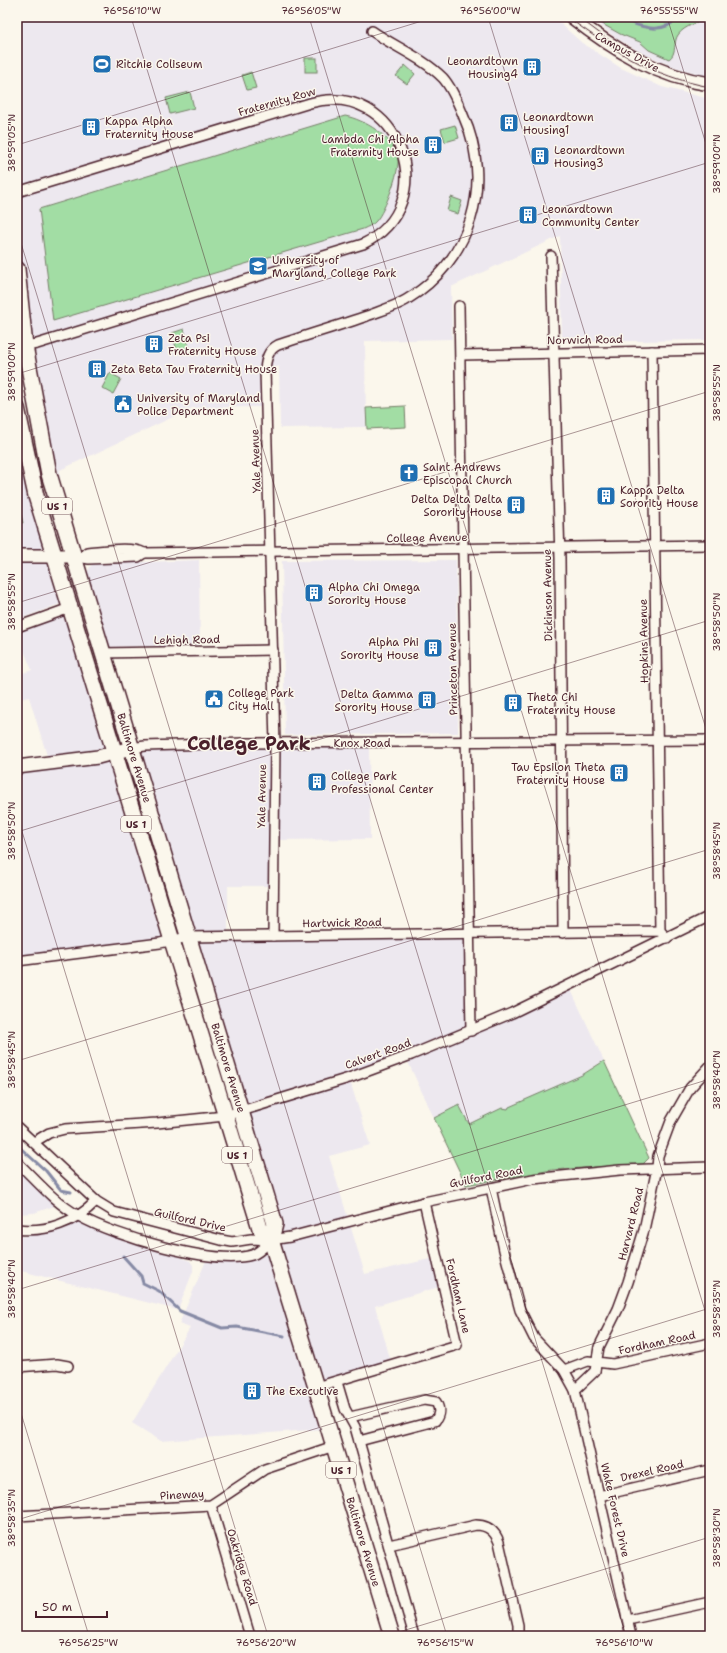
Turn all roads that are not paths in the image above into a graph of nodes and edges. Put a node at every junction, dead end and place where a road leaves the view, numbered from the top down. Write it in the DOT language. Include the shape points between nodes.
graph roads {
  1 [pos="572,17"];
  2 [pos="372,31"];
  3 [pos="710,84"];
  4 [pos="17,192"];
  5 [pos="551,256"];
  6 [pos="17,269"];
  7 [pos="459,306"];
  8 [pos="25,346"];
  9 [pos="710,350"];
  10 [pos="652,351"];
  11 [pos="555,352"];
  12 [pos="461,355"];
  13 [pos="17,408"];
  14 [pos="710,545"];
  15 [pos="654,546"];
  16 [pos="559,547"];
  17 [pos="464,549"];
  18 [pos="271,552"];
  19 [pos="17,556"];
  20 [pos="54,557"];
  21 [pos="77,557"];
  22 [pos="70,608"];
  23 [pos="17,627"];
  24 [pos="273,650"];
  25 [pos="102,653"];
  26 [pos="710,740"];
  27 [pos="561,741"];
  28 [pos="657,741"];
  29 [pos="466,743"];
  30 [pos="275,744"];
  31 [pos="131,748"];
  32 [pos="115,752"];
  33 [pos="17,766"];
  34 [pos="710,916"];
  35 [pos="470,933"];
  36 [pos="563,933"];
  37 [pos="664,934"];
  38 [pos="273,936"];
  39 [pos="188,937"];
  40 [pos="172,941"];
  41 [pos="17,961"];
  42 [pos="471,1031"];
  43 [pos="710,1066"];
  44 [pos="241,1111"];
  45 [pos="225,1116"];
  46 [pos="17,1128"];
  47 [pos="34,1142"];
  48 [pos="17,1162"];
  49 [pos="710,1166"];
  50 [pos="657,1168"];
  51 [pos="491,1188"];
  52 [pos="96,1201"];
  53 [pos="424,1202"];
  54 [pos="78,1216"];
  55 [pos="17,1229"];
  56 [pos="272,1240"];
  57 [pos="710,1343"];
  58 [pos="597,1363"];
  59 [pos="68,1366"];
  60 [pos="17,1367"];
  61 [pos="564,1370"];
  62 [pos="337,1382"];
  63 [pos="316,1386"];
  64 [pos="575,1390"];
  65 [pos="350,1417"];
  66 [pos="359,1441"];
  67 [pos="334,1446"];
  68 [pos="710,1470"];
  69 [pos="599,1496"];
  70 [pos="210,1505"];
  71 [pos="17,1516"];
  72 [pos="389,1545"];
  73 [pos="710,1602"];
  74 [pos="628,1620"];
  75 [pos="249,1636"];
  76 [pos="392,1636"];
  77 [pos="414,1636"];
  78 [pos="518,1636"];
  79 [pos="631,1636"];
  1 -- 3 [label="street, Campus Drive" via="617,49 658,71 692,82"];
  2 -- 18 [label="street, Yale Avenue" via="433,70 451,89 470,132 474,149 477,186 473,213 458,249 434,279 419,291 388,308 278,345 271,350 265,370"];
  4 -- 8 [label="street, Fraternity Row" via="310,103 328,100 359,106 382,120 395,135 400,146 406,173 404,195 394,217 382,232 363,244"];
  5 -- 11 [label="street, Dickinson Avenue"];
  6 -- 8 [label="main road, Baltimore Avenue / US 1"];
  7 -- 12 [label="street, Princeton Avenue"];
  8 -- 21 [label="main road, Baltimore Avenue / US 1" via="47,468"];
  9 -- 10 [label="street, Norwich Road"];
  10 -- 11 [label="street, Norwich Road"];
  10 -- 15 [label="street, Hopkins Avenue"];
  11 -- 12 [label="street, Norwich Road"];
  11 -- 16 [label="street, Dickinson Avenue"];
  12 -- 17 [label="street, Princeton Avenue"];
  13 -- 20 [label="main road, Baltimore Avenue / US 1" via="33,482"];
  14 -- 15 [label="street, College Avenue"];
  15 -- 16 [label="street, College Avenue"];
  15 -- 28 [label="street, Hopkins Avenue"];
  16 -- 17 [label="street, College Avenue"];
  16 -- 27 [label="street, Dickinson Avenue"];
  17 -- 18 [label="street, College Avenue"];
  17 -- 29 [label="street, Princeton Avenue"];
  18 -- 21 [label="street, College Avenue" via="144,554 138,557 88,560"];
  18 -- 24 [label="street, Yale Avenue"];
  19 -- 20 [label="street"];
  20 -- 21 [label="street"];
  20 -- 22 [label="main road, Baltimore Avenue / US 1"];
  21 -- 25 [label="main road, Baltimore Avenue / US 1"];
  22 -- 23 [label="street"];
  22 -- 32 [label="main road, Baltimore Avenue / US 1"];
  24 -- 25 [label="street, Lehigh Road"];
  24 -- 30 [label="street, Yale Avenue"];
  25 -- 31 [label="main road, Baltimore Avenue / US 1"];
  26 -- 28 [label="street, Knox Road"];
  27 -- 28 [label="street, Knox Road"];
  27 -- 29 [label="street, Knox Road"];
  27 -- 36 [label="street, Dickinson Avenue"];
  28 -- 37 [label="street, Hopkins Avenue"];
  29 -- 30 [label="street, Knox Road"];
  29 -- 35 [label="street, Princeton Avenue"];
  30 -- 31 [label="street, Knox Road"];
  30 -- 38 [label="street, Yale Avenue"];
  31 -- 32 [label="street, Knox Road"];
  31 -- 39 [label="main road, Baltimore Avenue / US 1"];
  32 -- 33 [label="street, Knox Road" via="98,757"];
  32 -- 40 [label="main road, Baltimore Avenue / US 1"];
  34 -- 37 [label="street, Calvert Road"];
  35 -- 36 [label="street, Hartwick Road"];
  35 -- 38 [label="street, Hartwick Road"];
  35 -- 42 [label="street, Princeton Avenue"];
  36 -- 37 [label="street, Hartwick Road"];
  37 -- 42 [label="street, Calvert Road"];
  38 -- 39 [label="street, Hartwick Road"];
  39 -- 40 [label="street, Hartwick Road"];
  39 -- 44 [label="main road, Baltimore Avenue / US 1"];
  40 -- 41 [label="street, Hartwick Road"];
  40 -- 45 [label="main road, Baltimore Avenue / US 1"];
  42 -- 44 [label="street, Calvert Road" via="349,1078"];
  43 -- 50 [label="street, Harvard Road" via="679,1104 658,1156"];
  44 -- 45 [label="street, Calvert Road"];
  44 -- 56 [label="main road, Baltimore Avenue / US 1" via="275,1224"];
  45 -- 47 [label="street, Calvert Road" via="65,1129 49,1133"];
  45 -- 56 [label="main road, Baltimore Avenue / US 1" via="260,1228 265,1236"];
  46 -- 47 [label="street, Guilford Drive"];
  47 -- 52 [label="street, Guilford Drive"];
  48 -- 54 [label="street" via="63,1206"];
  49 -- 50 [label="street, Guilford Road"];
  50 -- 51 [label="street, Guilford Road" via="566,1175"];
  50 -- 58 [label="street, Harvard Road" via="644,1230 633,1266 618,1310 600,1347"];
  51 -- 53 [label="street, Guilford Road"];
  51 -- 61 [label="street" via="520,1310 534,1338"];
  52 -- 54 [label="street"];
  52 -- 56 [label="street, Guilford Drive" via="114,1212 211,1239 232,1242 250,1239"];
  53 -- 56 [label="street, Guilford Road"];
  53 -- 62 [label="street, Fordham Lane" via="457,1345"];
  54 -- 55 [label="street" via="53,1226 31,1230"];
  54 -- 56 [label="street" via="121,1235 208,1256 228,1258 252,1255"];
  56 -- 63 [label="main road, Baltimore Avenue / US 1"];
  57 -- 58 [label="street, Fordham Road" via="613,1364"];
  58 -- 61 [label="street" via="588,1361"];
  58 -- 64 [label="street" via="595,1371"];
  59 -- 60 [label="street" via="57,1364"];
  61 -- 64 [label="street, Wake Forest Drive"];
  62 -- 63 [label="street, Fordham Lane"];
  62 -- 65 [label="street, Baltimore Avenue" via="345,1410"];
  63 -- 67 [label="main road, Baltimore Avenue / US 1"];
  64 -- 69 [label="street, Wake Forest Drive"];
  65 -- 66 [label="street, Baltimore Avenue"];
  65 -- 66 [label="street" via="424,1400 436,1402 438,1407 435,1421"];
  66 -- 72 [label="street, Baltimore Avenue"];
  67 -- 70 [label="street, Pineway" via="265,1469"];
  67 -- 76 [label="main road, Baltimore Avenue / US 1"];
  68 -- 69 [label="street, Drexel Road"];
  69 -- 74 [label="street, Wake Forest Drive"];
  70 -- 71 [label="street, Pineway"];
  70 -- 75 [label="street, Oakridge Road"];
  72 -- 77 [label="street, Baltimore Avenue"];
  72 -- 78 [label="street" via="471,1526 488,1527 499,1542 518,1625"];
  73 -- 74 [label="street"];
  74 -- 79 [label="street, Wake Forest Drive"];
}
